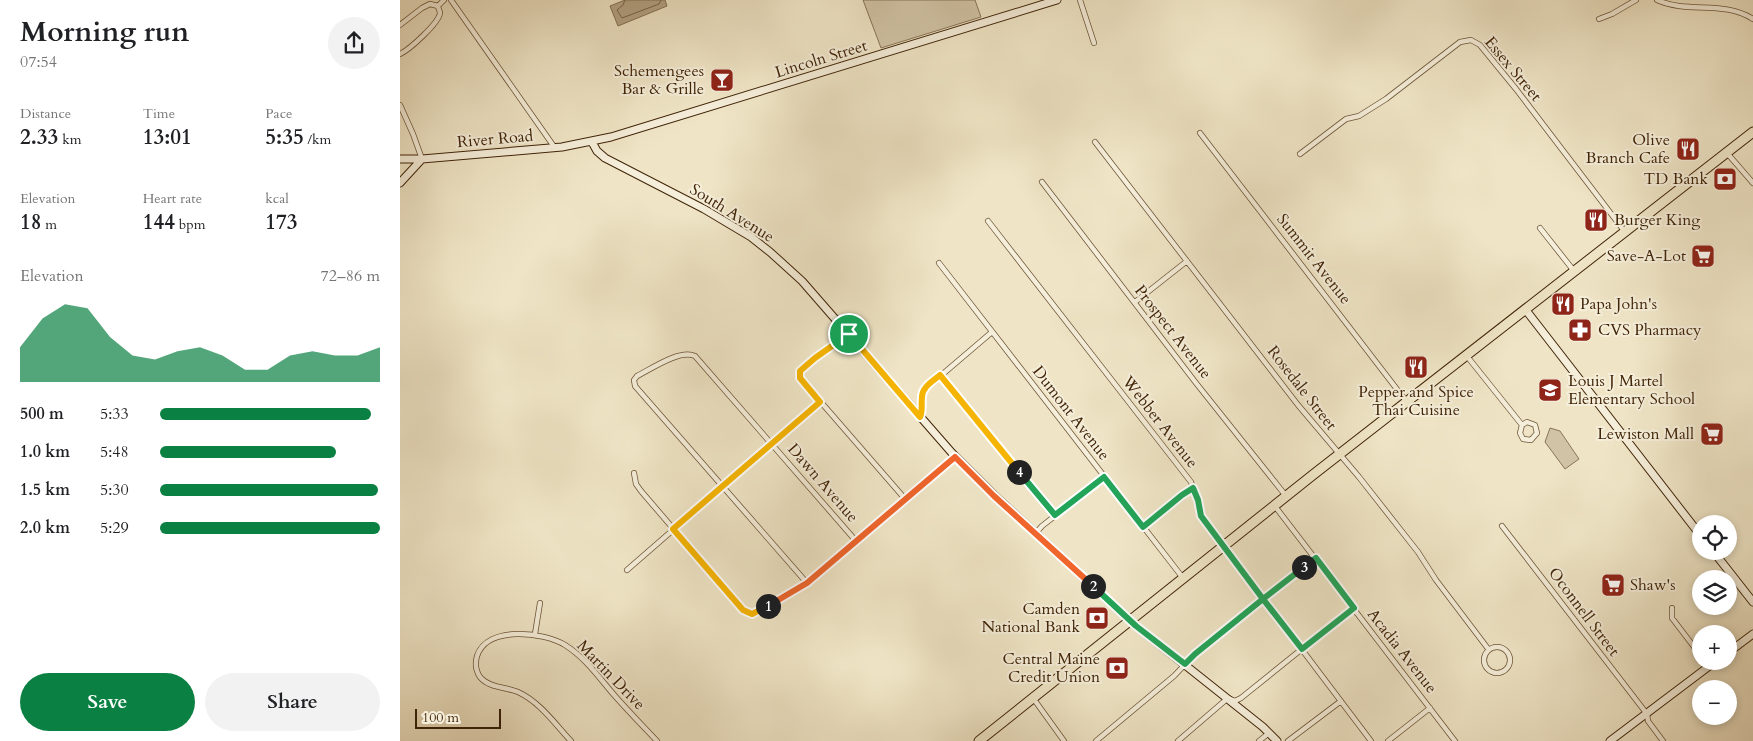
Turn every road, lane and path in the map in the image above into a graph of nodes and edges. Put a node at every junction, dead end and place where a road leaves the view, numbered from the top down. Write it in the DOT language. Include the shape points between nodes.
graph roads {
  1 [pos="444,0"];
  2 [pos="451,0"];
  3 [pos="1057,0"];
  4 [pos="1080,0"];
  5 [pos="1636,0"];
  6 [pos="1656,0"];
  7 [pos="1670,0"];
  8 [pos="1675,5"];
  9 [pos="438,6"];
  10 [pos="1599,19"];
  11 [pos="1753,19"];
  12 [pos="400,25"];
  13 [pos="1094,43"];
  14 [pos="400,54"];
  15 [pos="400,105"];
  16 [pos="1753,132"];
  17 [pos="1200,133"];
  18 [pos="592,142"];
  19 [pos="1094,142"];
  20 [pos="555,148"];
  21 [pos="1726,152"];
  22 [pos="1300,154"];
  23 [pos="422,159"];
  24 [pos="400,160"];
  25 [pos="1042,182"];
  26 [pos="400,183"];
  27 [pos="1753,183"];
  28 [pos="988,221"];
  29 [pos="1540,228"];
  30 [pos="1625,232"];
  31 [pos="1187,262"];
  32 [pos="939,263"];
  33 [pos="1574,271"];
  34 [pos="1135,302"];
  35 [pos="1525,309"];
  36 [pos="992,332"];
  37 [pos="849,334"];
  38 [pos="1466,355"];
  39 [pos="940,375"];
  40 [pos="1407,401"];
  41 [pos="820,402"];
  42 [pos="920,417"];
  43 [pos="1522,425"];
  44 [pos="772,443"];
  45 [pos="1339,454"];
  46 [pos="955,457"];
  47 [pos="634,474"];
  48 [pos="1104,477"];
  49 [pos="722,487"];
  50 [pos="1193,488"];
  51 [pos="1286,496"];
  52 [pos="906,500"];
  53 [pos="1274,505"];
  54 [pos="1055,515"];
  55 [pos="1692,524"];
  56 [pos="1502,526"];
  57 [pos="1143,527"];
  58 [pos="673,529"];
  59 [pos="1035,534"];
  60 [pos="856,541"];
  61 [pos="1223,546"];
  62 [pos="1316,558"];
  63 [pos="1720,560"];
  64 [pos="627,570"];
  65 [pos="1183,578"];
  66 [pos="807,583"];
  67 [pos="1263,599"];
  68 [pos="1753,602"];
  69 [pos="540,603"];
  70 [pos="1354,608"];
  71 [pos="1672,608"];
  72 [pos="1131,620"];
  73 [pos="535,634"];
  74 [pos="1753,634"];
  75 [pos="1692,644"];
  76 [pos="1737,646"];
  77 [pos="1302,649"];
  78 [pos="1489,650"];
  79 [pos="1185,664"];
  80 [pos="1701,670"];
  81 [pos="1032,698"];
  82 [pos="1228,698"];
  83 [pos="1341,701"];
  84 [pos="1430,708"];
  85 [pos="1647,714"];
  86 [pos="1269,733"];
  87 [pos="654,740"];
  88 [pos="571,741"];
  89 [pos="979,741"];
  90 [pos="1064,741"];
  91 [pos="1096,741"];
  92 [pos="1178,741"];
  93 [pos="1259,741"];
  94 [pos="1277,741"];
  95 [pos="1288,741"];
  96 [pos="1371,741"];
  97 [pos="1388,741"];
  98 [pos="1455,741"];
  99 [pos="1610,741"];
  100 [pos="1663,741"];
  1 -- 9 [label="street"];
  2 -- 20 [label="street"];
  3 -- 18 [label="street, Lincoln Street"];
  4 -- 13 [label="street"];
  5 -- 10 [label="street"];
  6 -- 8 [label="street"];
  7 -- 8 [label="street"];
  8 -- 11 [label="street" via="1724,7"];
  9 -- 12 [label="street" via="430,4"];
  9 -- 14 [label="street" via="437,20"];
  15 -- 23 [label="street"];
  16 -- 21 [label="highway"];
  17 -- 40 [label="street, Summit Avenue"];
  18 -- 20 [label="street, River Road"];
  18 -- 37 [label="street, South Avenue" via="605,158 704,209 762,245 802,281"];
  19 -- 31 [label="street, Rosedale Street"];
  20 -- 23 [label="street, River Road"];
  21 -- 27 [label="street"];
  21 -- 30 [label="highway"];
  22 -- 30 [label="street, Essex Street" via="1346,118 1358,116 1386,99 1460,42 1471,40 1480,44"];
  23 -- 24 [label="street, River Road"];
  23 -- 26 [label="street"];
  25 -- 34 [label="street, Prospect Avenue"];
  28 -- 50 [label="street, Webber Avenue"];
  29 -- 33 [label="street"];
  30 -- 33 [label="highway"];
  31 -- 34 [label="street"];
  31 -- 45 [label="street, Rosedale Street"];
  32 -- 36 [label="street, Dumont Avenue"];
  33 -- 35 [label="highway"];
  34 -- 51 [label="street, Prospect Avenue"];
  35 -- 38 [label="highway"];
  35 -- 55 [label="street"];
  36 -- 39 [label="street"];
  36 -- 48 [label="street, Dumont Avenue"];
  37 -- 41 [label="street" via="800,373 800,378"];
  37 -- 42 [label="street, South Avenue"];
  38 -- 40 [label="highway"];
  38 -- 43 [label="street"];
  39 -- 42 [label="street" via="924,390"];
  39 -- 54 [label="street"];
  40 -- 45 [label="highway"];
  41 -- 44 [label="street"];
  41 -- 52 [label="street"];
  42 -- 46 [label="street, South Avenue"];
  43 -- 43 [label="street" via="1522,436 1531,440 1537,433 1535,425 1527,422"];
  44 -- 49 [label="street"];
  44 -- 49 [label="street, Dawn Avenue" via="695,356 680,355 637,376 633,384"];
  44 -- 60 [label="street, Dawn Avenue"];
  45 -- 51 [label="highway"];
  45 -- 78 [label="street, Rosedale Street" via="1418,552"];
  46 -- 52 [label="street"];
  46 -- 59 [label="street, South Avenue"];
  47 -- 58 [label="street" via="641,491"];
  48 -- 54 [label="street"];
  48 -- 57 [label="street, Dumont Avenue"];
  49 -- 58 [label="street"];
  49 -- 66 [label="street"];
  50 -- 57 [label="street"];
  50 -- 61 [label="street, Webber Avenue" via="1201,516"];
  51 -- 53 [label="highway"];
  52 -- 60 [label="street"];
  53 -- 61 [label="highway"];
  53 -- 62 [label="street, Acadia Avenue"];
  54 -- 59 [label="street"];
  56 -- 85 [label="street, Oconnell Street"];
  57 -- 65 [label="street, Dumont Avenue"];
  58 -- 64 [label="street"];
  58 -- 66 [label="street" via="749,614 781,600"];
  59 -- 72 [label="street, South Avenue"];
  60 -- 66 [label="street"];
  61 -- 65 [label="highway"];
  61 -- 67 [label="street, Webber Avenue"];
  62 -- 67 [label="street"];
  62 -- 70 [label="street, Acadia Avenue"];
  63 -- 68 [label="street"];
  65 -- 72 [label="highway"];
  67 -- 77 [label="street, Webber Avenue"];
  67 -- 79 [label="street"];
  69 -- 73 [label="street"];
  70 -- 77 [label="street"];
  70 -- 84 [label="street, Acadia Avenue"];
  71 -- 75 [label="street" via="1672,618"];
  72 -- 79 [label="street, South Avenue"];
  72 -- 81 [label="highway"];
  73 -- 87 [label="street, Martin Drive" via="557,641 578,654"];
  73 -- 88 [label="street, Martin Drive" via="507,634 484,645 476,658 477,671 486,682 534,702"];
  74 -- 76 [label="street"];
  77 -- 82 [label="street" via="1241,698 1235,701"];
  77 -- 83 [label="street, Webber Avenue"];
  78 -- 78 [label="street" via="1484,656 1486,668 1492,673 1504,672 1510,665 1508,652 1497,647"];
  79 -- 82 [label="street, South Avenue"];
  79 -- 91 [label="street"];
  80 -- 85 [label="street"];
  81 -- 89 [label="highway"];
  81 -- 90 [label="street"];
  82 -- 86 [label="street, South Avenue"];
  82 -- 92 [label="street"];
  83 -- 95 [label="street"];
  83 -- 96 [label="street, Webber Avenue"];
  84 -- 97 [label="street"];
  84 -- 98 [label="street, Acadia Avenue"];
  85 -- 99 [label="street"];
  85 -- 100 [label="street, Oconnell Street" via="1648,721"];
  86 -- 93 [label="street"];
  86 -- 94 [label="street, South Avenue"];
}
